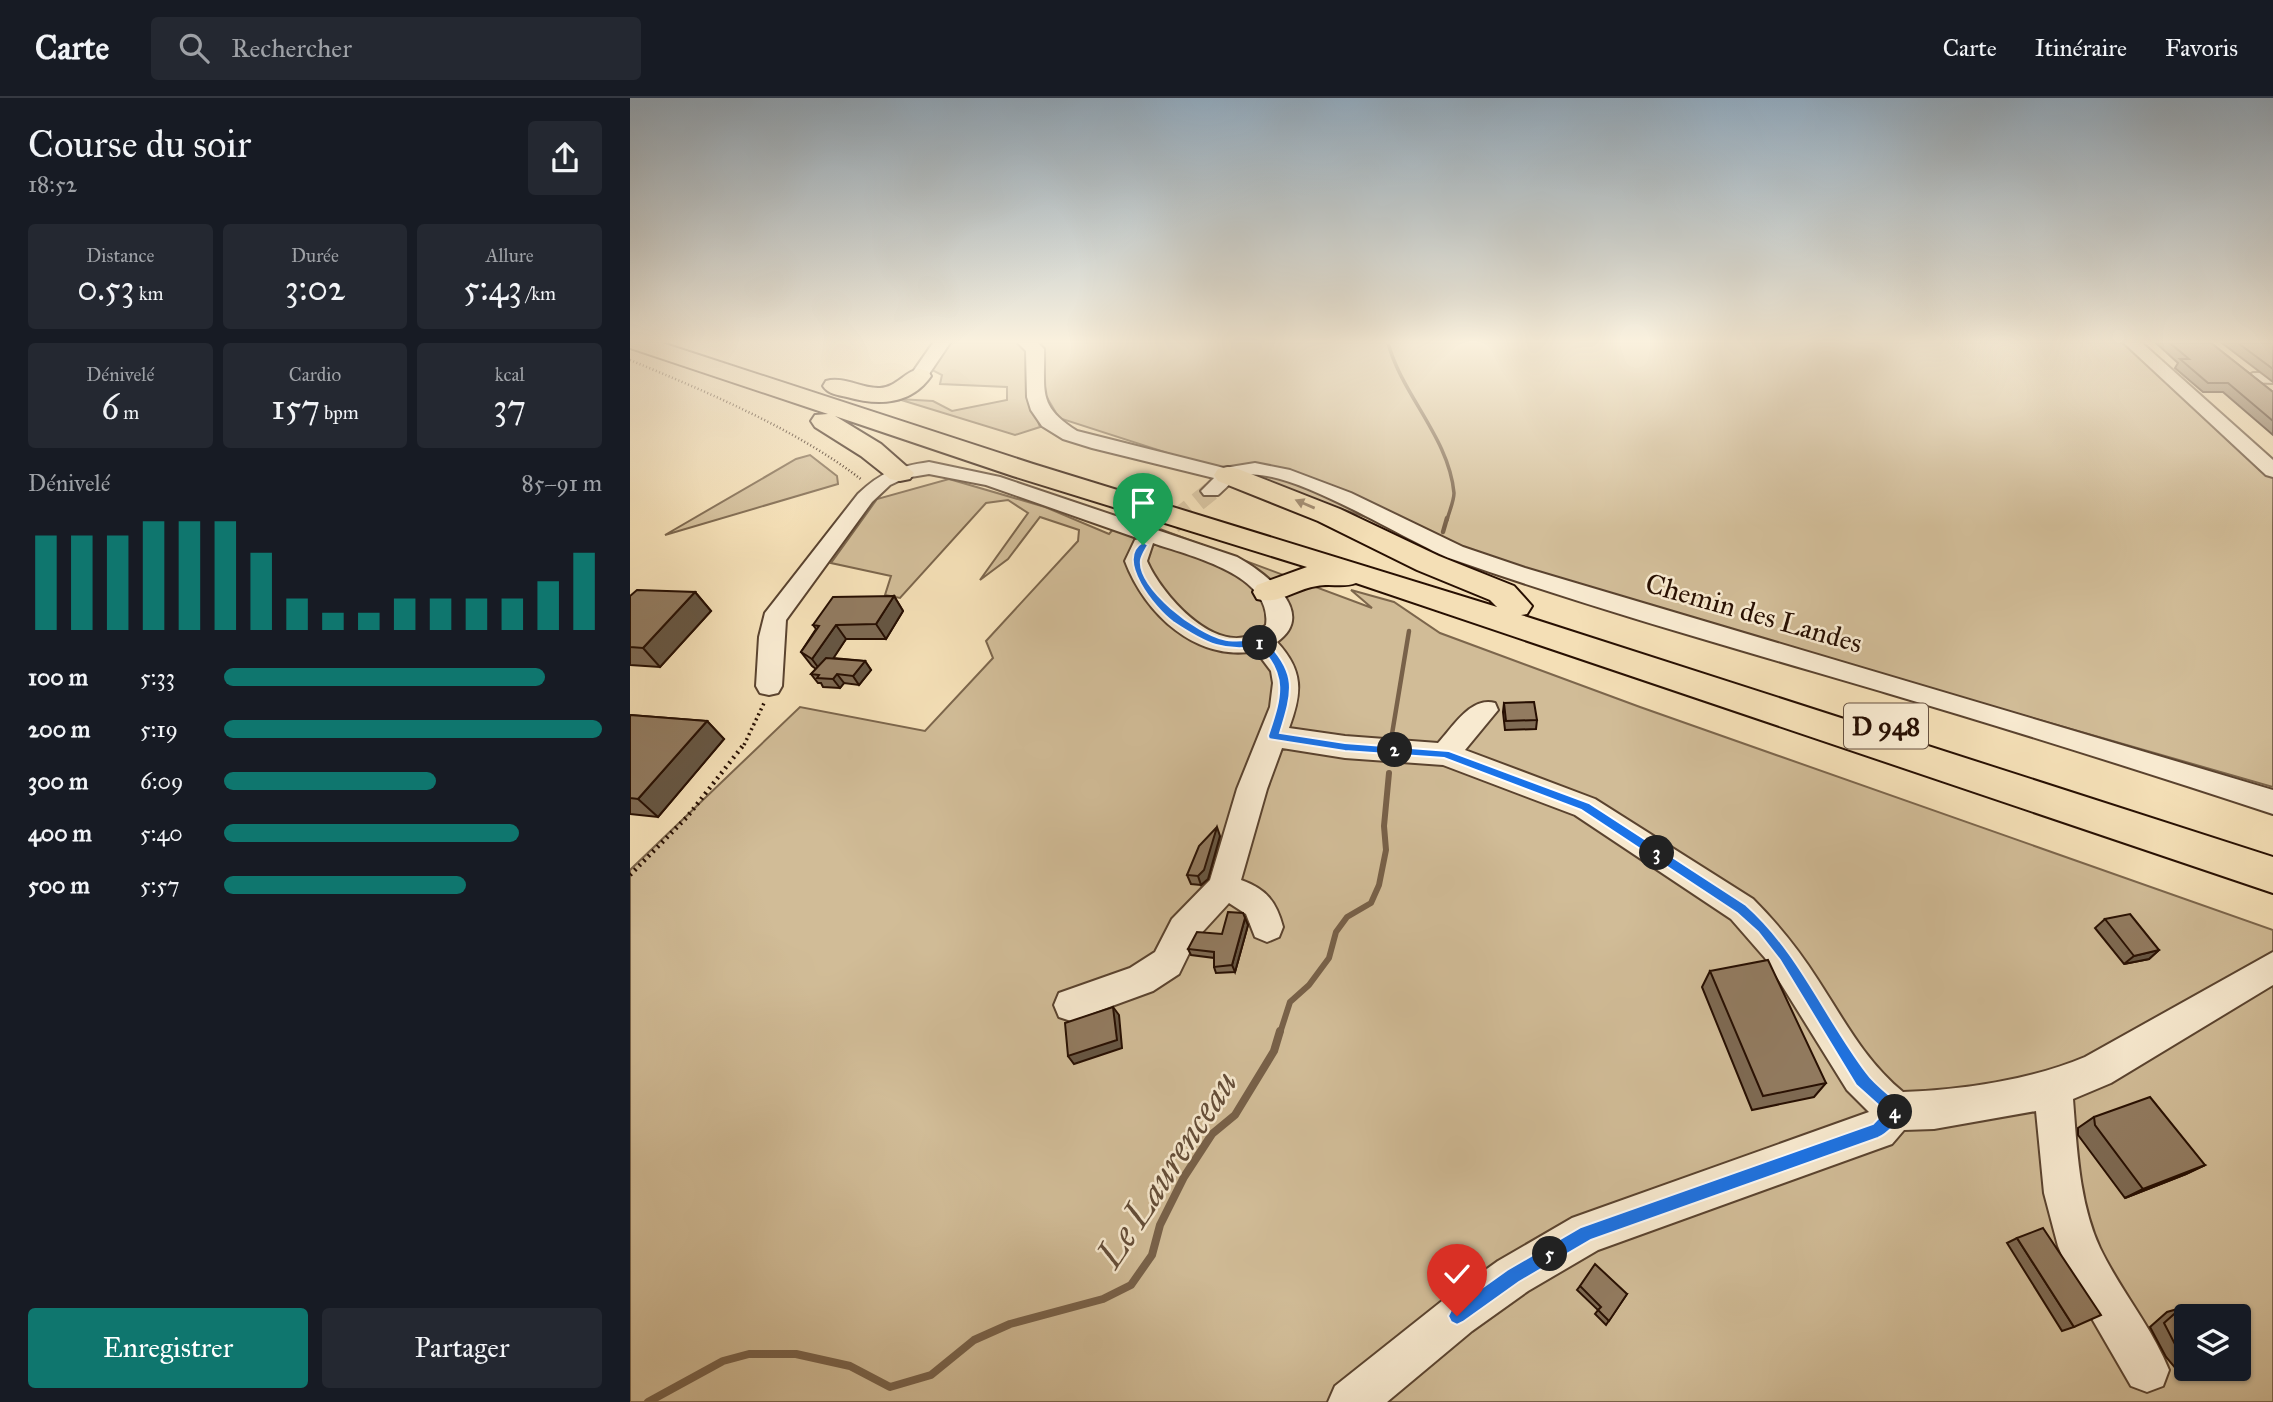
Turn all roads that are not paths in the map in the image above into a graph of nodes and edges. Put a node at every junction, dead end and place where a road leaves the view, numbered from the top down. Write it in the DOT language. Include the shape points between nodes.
graph roads {
  1 [pos="794,404"];
  2 [pos="844,404"];
  3 [pos="851,404"];
  4 [pos="1038,404"];
  5 [pos="2199,404"];
  6 [pos="2273,471"];
  7 [pos="900,473"];
  8 [pos="1219,483"];
  9 [pos="1143,545"];
  10 [pos="1269,592"];
  11 [pos="1433,597"];
  12 [pos="1516,606"];
  13 [pos="1262,642"];
  14 [pos="769,686"];
  15 [pos="1485,710"];
  16 [pos="1273,736"];
  17 [pos="1445,754"];
  18 [pos="2273,802"];
  19 [pos="2273,850"];
  20 [pos="2273,875"];
  21 [pos="1223,887"];
  22 [pos="1267,927"];
  23 [pos="2273,967"];
  24 [pos="1071,1005"];
  25 [pos="2054,1090"];
  26 [pos="1896,1111"];
  27 [pos="2147,1370"];
  28 [pos="1351,1402"];
  1 -- 7 [label="highway"];
  2 -- 11 [label="highway, D 948"];
  3 -- 12 [label="highway, D 948"];
  4 -- 8 [label="street" via="1049,422 1070,435"];
  5 -- 6 [label="street"];
  7 -- 10 [label="street" via="942,469 993,481 1209,554 1242,569"];
  7 -- 14 [label="street" via="864,498 774,619"];
  12 -- 8 [label="highway, one-way" via="1502,593 1329,515"];
  8 -- 18 [label="street, Chemin des Landes" via="1238,469 1278,472 1458,553 1646,615 1957,704"];
  9 -- 13 [label="street" via="1136,561 1138,569 1175,619 1218,642 1246,646"];
  10 -- 11 [label="highway" via="1322,573 1403,595"];
  10 -- 13 [label="street" via="1280,621 1278,629"];
  11 -- 20 [label="highway, D 948"];
  12 -- 19 [label="highway, D 948"];
  13 -- 16 [label="street" via="1278,659 1286,683"];
  15 -- 17 [label="street"];
  16 -- 17 [label="street"];
  16 -- 21 [label="street"];
  17 -- 26 [label="street" via="1585,807 1742,909 1784,955 1862,1080"];
  21 -- 22 [label="street" via="1252,898 1263,908"];
  21 -- 24 [label="street" via="1184,929 1167,963 1142,980"];
  23 -- 25 [label="street" via="2098,1070"];
  25 -- 26 [label="street" via="1934,1110"];
  25 -- 27 [label="street" via="2059,1160 2073,1229 2095,1279"];
  26 -- 28 [label="street" via="1878,1130 1587,1233 1468,1308"];
}
